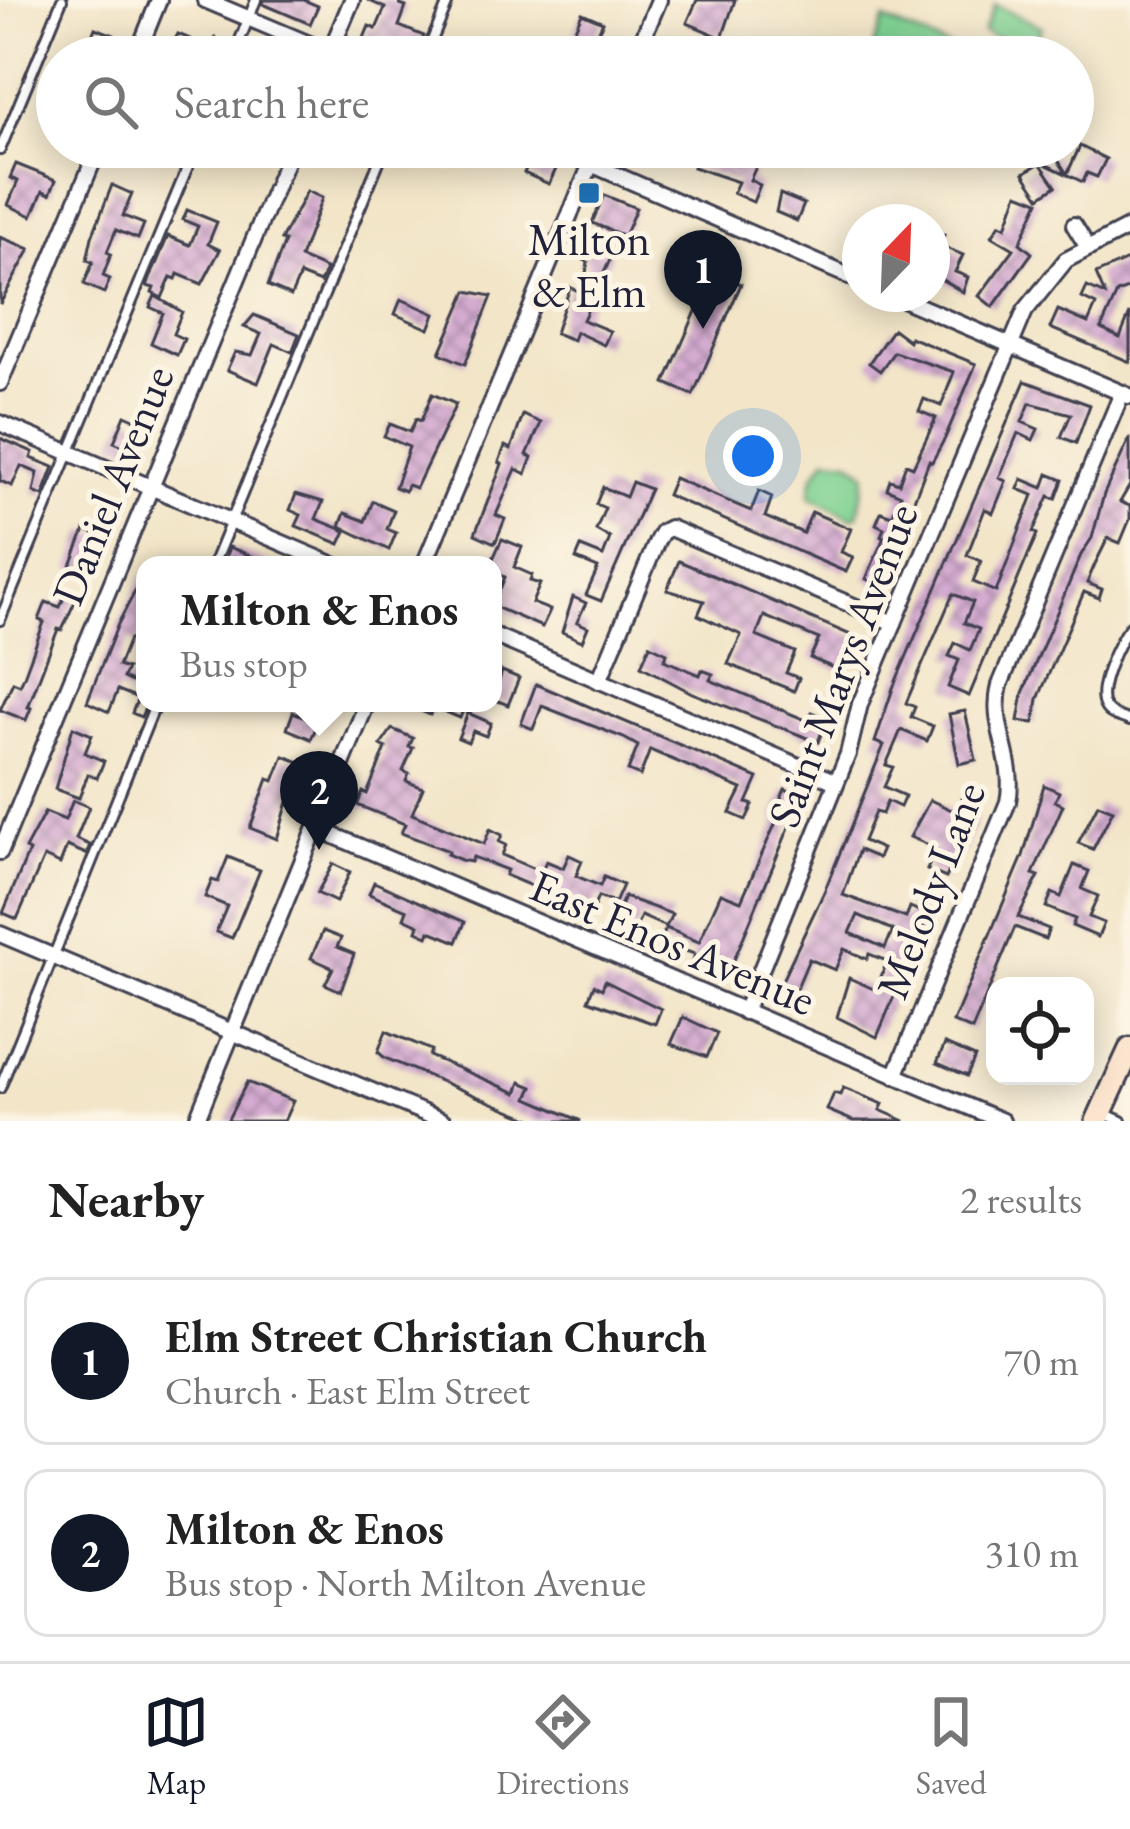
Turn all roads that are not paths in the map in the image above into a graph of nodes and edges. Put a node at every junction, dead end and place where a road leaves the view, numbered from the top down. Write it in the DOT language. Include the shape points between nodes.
graph roads {
  1 [pos="62,0"];
  2 [pos="160,0"];
  3 [pos="206,0"];
  4 [pos="256,0"];
  5 [pos="352,0"];
  6 [pos="448,0"];
  7 [pos="658,0"];
  8 [pos="249,19"];
  9 [pos="47,36"];
  10 [pos="145,36"];
  11 [pos="242,36"];
  12 [pos="287,36"];
  13 [pos="339,36"];
  14 [pos="433,36"];
  15 [pos="643,36"];
  16 [pos="36,63"];
  17 [pos="0,150"];
  18 [pos="90,168"];
  19 [pos="187,168"];
  20 [pos="283,168"];
  21 [pos="376,168"];
  22 [pos="589,168"];
  23 [pos="600,168"];
  24 [pos="1074,225"];
  25 [pos="1130,227"];
  26 [pos="1087,246"];
  27 [pos="842,273"];
  28 [pos="933,312"];
  29 [pos="1010,345"];
  30 [pos="0,383"];
  31 [pos="1126,395"];
  32 [pos="0,424"];
  33 [pos="69,452"];
  34 [pos="150,487"];
  35 [pos="232,521"];
  36 [pos="217,556"];
  37 [pos="313,556"];
  38 [pos="428,556"];
  39 [pos="0,620"];
  40 [pos="894,623"];
  41 [pos="1130,626"];
  42 [pos="502,638"];
  43 [pos="599,681"];
  44 [pos="152,712"];
  45 [pos="364,712"];
  46 [pos="1130,721"];
  47 [pos="836,782"];
  48 [pos="316,828"];
  49 [pos="0,852"];
  50 [pos="0,934"];
  51 [pos="54,957"];
  52 [pos="744,1012"];
  53 [pos="232,1033"];
  54 [pos="1130,1049"];
  55 [pos="896,1076"];
  56 [pos="0,1088"];
  57 [pos="1107,1118"];
  58 [pos="196,1121"];
  59 [pos="443,1121"];
  60 [pos="1002,1121"];
  1 -- 9 [label="lane"];
  2 -- 10 [label="street"];
  3 -- 8 [label="street"];
  4 -- 8 [label="lane"];
  5 -- 13 [label="street"];
  6 -- 14 [label="lane"];
  7 -- 15 [label="street"];
  8 -- 11 [label="lane"];
  8 -- 12 [label="street"];
  16 -- 17 [label="lane"];
  18 -- 30 [label="street"];
  19 -- 33 [label="lane"];
  20 -- 34 [label="street, Daniel Avenue"];
  21 -- 35 [label="lane"];
  22 -- 38 [label="street"];
  23 -- 27 [label="street"];
  24 -- 26 [label="street"];
  25 -- 26 [label="street, Saint Marys Avenue"];
  26 -- 29 [label="street, Saint Marys Avenue" via="1050,276"];
  28 -- 29 [label="street"];
  29 -- 31 [label="street"];
  29 -- 40 [label="street, Saint Marys Avenue"];
  31 -- 55 [label="street, Melody Lane" via="1000,686 996,719 1012,772 1008,802"];
  32 -- 33 [label="street"];
  33 -- 34 [label="street"];
  33 -- 39 [label="lane"];
  34 -- 35 [label="street"];
  34 -- 49 [label="street, Daniel Avenue"];
  35 -- 36 [label="lane"];
  35 -- 37 [label="street"];
  40 -- 43 [label="street" via="670,528 657,541"];
  40 -- 47 [label="street, Saint Marys Avenue"];
  41 -- 46 [label="lane" via="1101,693 1110,713"];
  42 -- 43 [label="street"];
  43 -- 47 [label="street"];
  44 -- 51 [label="lane"];
  45 -- 48 [label="street"];
  47 -- 52 [label="street, Saint Marys Avenue"];
  48 -- 52 [label="street, East Enos Avenue"];
  48 -- 53 [label="street"];
  50 -- 51 [label="street"];
  51 -- 53 [label="street"];
  51 -- 56 [label="lane"];
  52 -- 55 [label="street, East Enos Avenue"];
  53 -- 58 [label="street"];
  53 -- 59 [label="street"];
  54 -- 57 [label="main road"];
  55 -- 60 [label="street, East Enos Avenue"];
}
